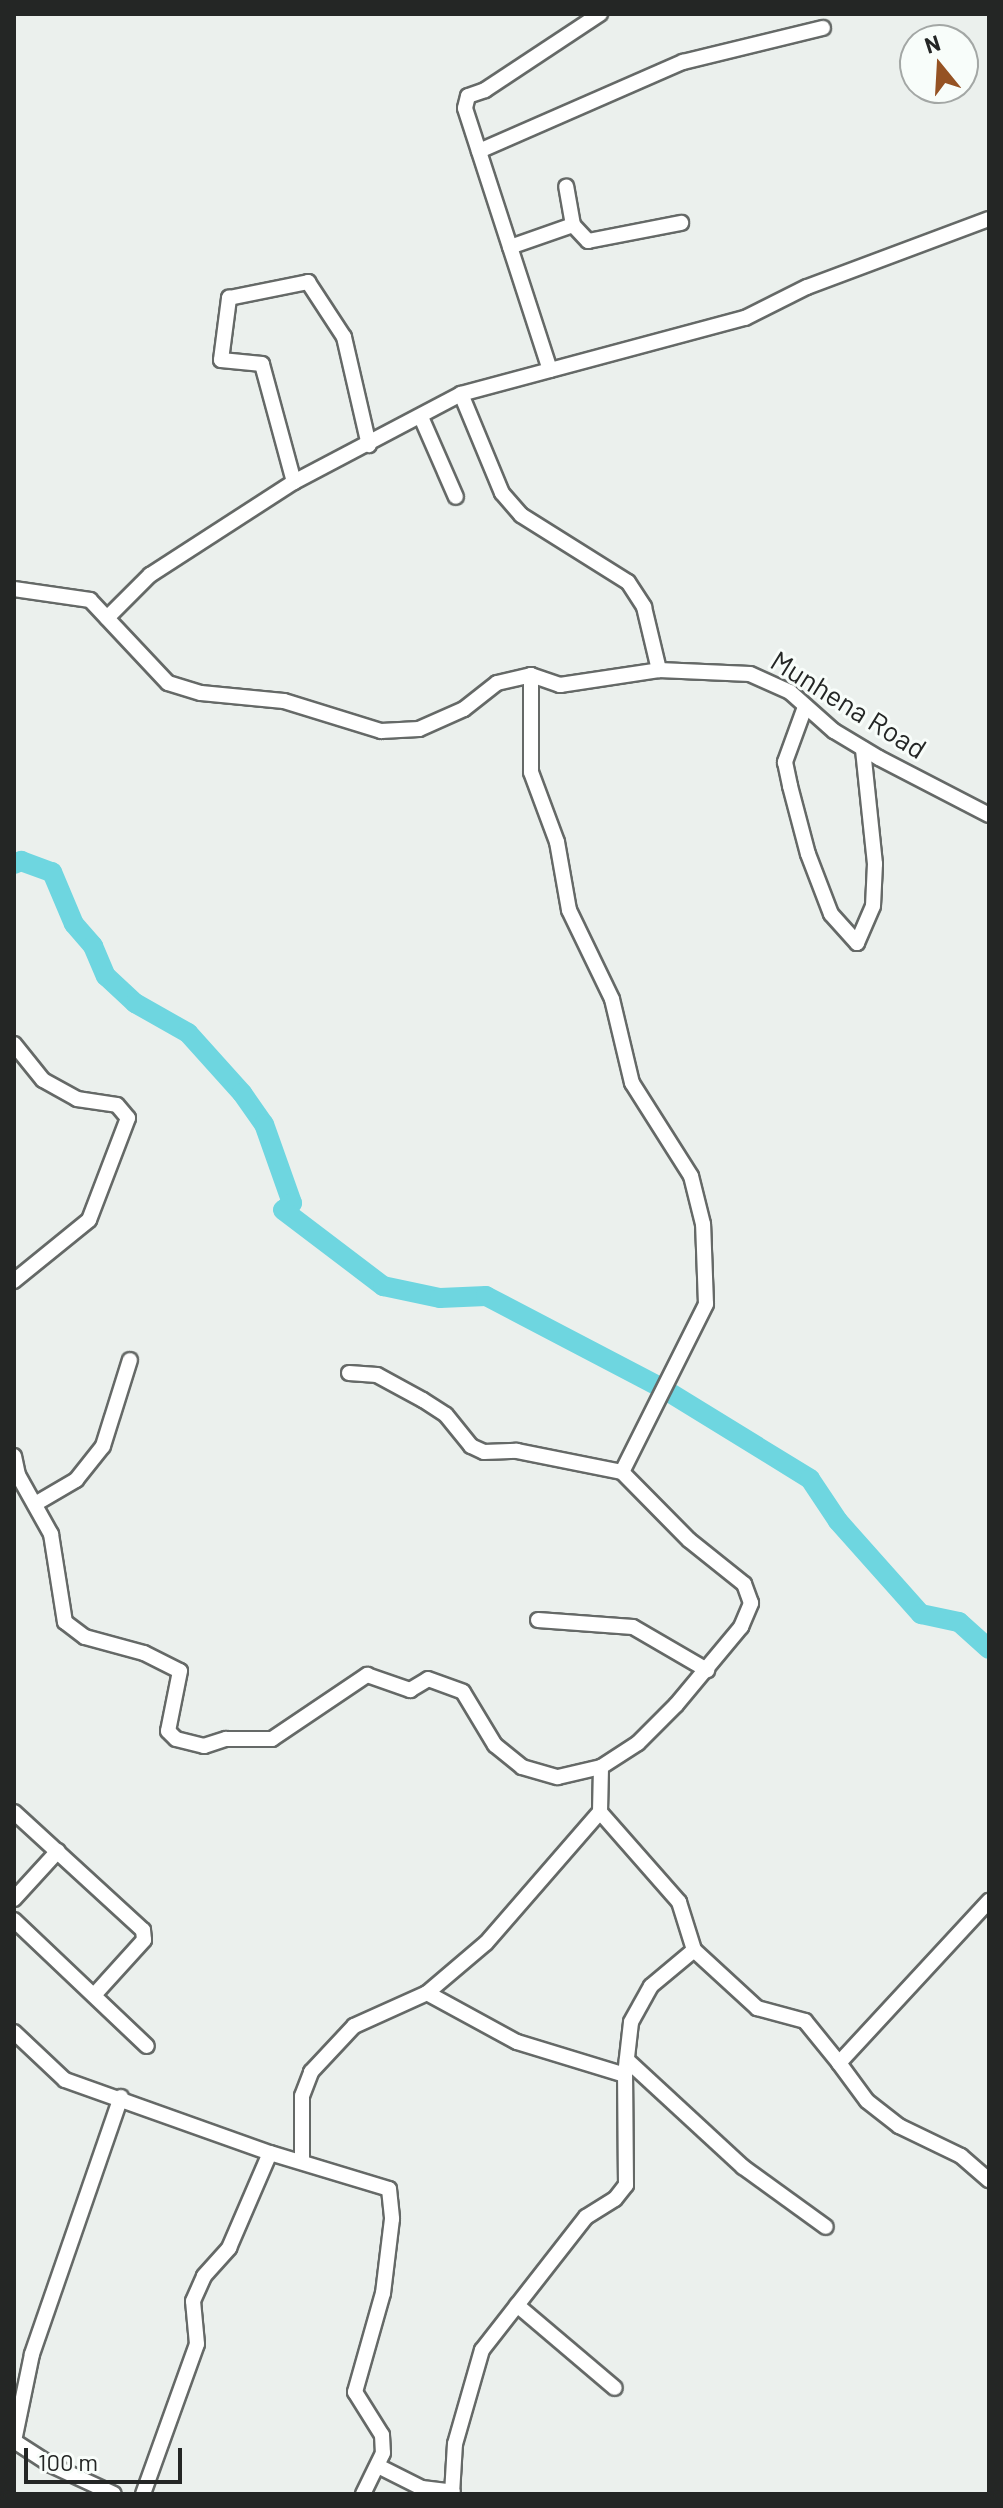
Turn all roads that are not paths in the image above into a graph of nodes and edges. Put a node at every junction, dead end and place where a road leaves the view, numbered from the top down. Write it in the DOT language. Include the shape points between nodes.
graph roads {
  1 [pos="600,14"];
  2 [pos="823,28"];
  3 [pos="479,151"];
  4 [pos="566,187"];
  5 [pos="989,219"];
  6 [pos="681,223"];
  7 [pos="573,225"];
  8 [pos="510,247"];
  9 [pos="550,370"];
  10 [pos="461,394"];
  11 [pos="421,417"];
  12 [pos="369,445"];
  13 [pos="294,482"];
  14 [pos="456,497"];
  15 [pos="14,589"];
  16 [pos="107,618"];
  17 [pos="659,670"];
  18 [pos="531,675"];
  19 [pos="805,707"];
  20 [pos="863,749"];
  21 [pos="989,815"];
  22 [pos="14,1044"];
  23 [pos="14,1281"];
  24 [pos="130,1360"];
  25 [pos="349,1373"];
  26 [pos="14,1456"];
  27 [pos="622,1472"];
  28 [pos="35,1504"];
  29 [pos="538,1620"];
  30 [pos="707,1670"];
  31 [pos="601,1767"];
  32 [pos="14,1812"];
  33 [pos="600,1812"];
  34 [pos="58,1851"];
  35 [pos="14,1899"];
  36 [pos="989,1901"];
  37 [pos="14,1920"];
  38 [pos="694,1950"];
  39 [pos="96,1993"];
  40 [pos="427,1993"];
  41 [pos="14,2032"];
  42 [pos="147,2046"];
  43 [pos="839,2063"];
  44 [pos="626,2068"];
  45 [pos="121,2097"];
  46 [pos="270,2153"];
  47 [pos="302,2159"];
  48 [pos="989,2180"];
  49 [pos="826,2227"];
  50 [pos="517,2305"];
  51 [pos="615,2388"];
  52 [pos="14,2441"];
  53 [pos="378,2466"];
  54 [pos="452,2493"];
  55 [pos="114,2494"];
  56 [pos="143,2494"];
  57 [pos="363,2494"];
  1 -- 3 [label="street" via="468,96 465,108"];
  2 -- 3 [label="street" via="683,62"];
  3 -- 8 [label="street"];
  4 -- 7 [label="street"];
  5 -- 9 [label="street" via="807,287 745,318"];
  6 -- 7 [label="street" via="588,241"];
  7 -- 8 [label="street"];
  8 -- 9 [label="street"];
  9 -- 10 [label="street"];
  10 -- 11 [label="street"];
  10 -- 17 [label="street" via="502,493 521,515 628,582 644,607"];
  11 -- 12 [label="street"];
  11 -- 14 [label="street"];
  12 -- 13 [label="street"];
  12 -- 13 [label="street" via="344,337 308,282 229,298 221,360 262,364"];
  13 -- 16 [label="street" via="150,575"];
  15 -- 16 [label="street, Munhena Road" via="90,600"];
  16 -- 18 [label="street, Munhena Road" via="168,683 201,693 284,701 381,731 419,729 464,709 497,683"];
  17 -- 18 [label="street, Munhena Road" via="560,685"];
  17 -- 19 [label="street, Munhena Road" via="750,674 790,692"];
  18 -- 27 [label="street" via="531,772 557,842 569,910 612,999 632,1083 691,1176 703,1224 706,1304"];
  19 -- 20 [label="street, Munhena Road"];
  19 -- 20 [label="street" via="785,762 790,786 831,914 857,943 873,906 875,864"];
  20 -- 21 [label="street, Munhena Road"];
  22 -- 23 [label="street" via="43,1080 77,1099 117,1105 128,1118 89,1220"];
  24 -- 28 [label="street" via="103,1446 76,1480"];
  25 -- 27 [label="street" via="377,1375 423,1400 484,1452 517,1451"];
  26 -- 28 [label="street"];
  27 -- 30 [label="street" via="689,1540 744,1584 751,1603 746,1615"];
  28 -- 31 [label="street" via="51,1534 65,1622 85,1637 144,1653 180,1671 168,1731 176,1739 204,1746 226,1739 272,1739 367,1675 410,1690 428,1679 463,1692 495,1745 522,1767 558,1777"];
  29 -- 30 [label="street" via="633,1627"];
  30 -- 31 [label="street" via="638,1743"];
  31 -- 33 [label="street"];
  32 -- 34 [label="street"];
  33 -- 38 [label="street" via="679,1902"];
  33 -- 40 [label="street" via="486,1943"];
  34 -- 35 [label="street"];
  34 -- 39 [label="street" via="143,1930 144,1940"];
  36 -- 43 [label="street"];
  37 -- 39 [label="street"];
  38 -- 43 [label="street" via="757,2008 805,2021 818,2031"];
  38 -- 44 [label="street" via="637,2006"];
  39 -- 42 [label="street"];
  40 -- 44 [label="street" via="517,2042"];
  40 -- 47 [label="street" via="354,2026 311,2072 302,2096"];
  41 -- 45 [label="street" via="65,2080"];
  43 -- 48 [label="street" via="867,2101 899,2126 961,2156"];
  44 -- 49 [label="street" via="743,2167"];
  44 -- 50 [label="street" via="626,2185 615,2199 586,2217"];
  45 -- 46 [label="street"];
  45 -- 52 [label="street" via="32,2354"];
  46 -- 47 [label="street"];
  46 -- 56 [label="street" via="229,2248 204,2276 193,2301 197,2344"];
  47 -- 53 [label="street" via="389,2189 392,2219 383,2293 355,2392 382,2435"];
  50 -- 51 [label="street"];
  50 -- 54 [label="street" via="482,2350 455,2444"];
  52 -- 55 [label="street"];
  53 -- 54 [label="street" via="422,2488"];
  53 -- 57 [label="street"];
}
